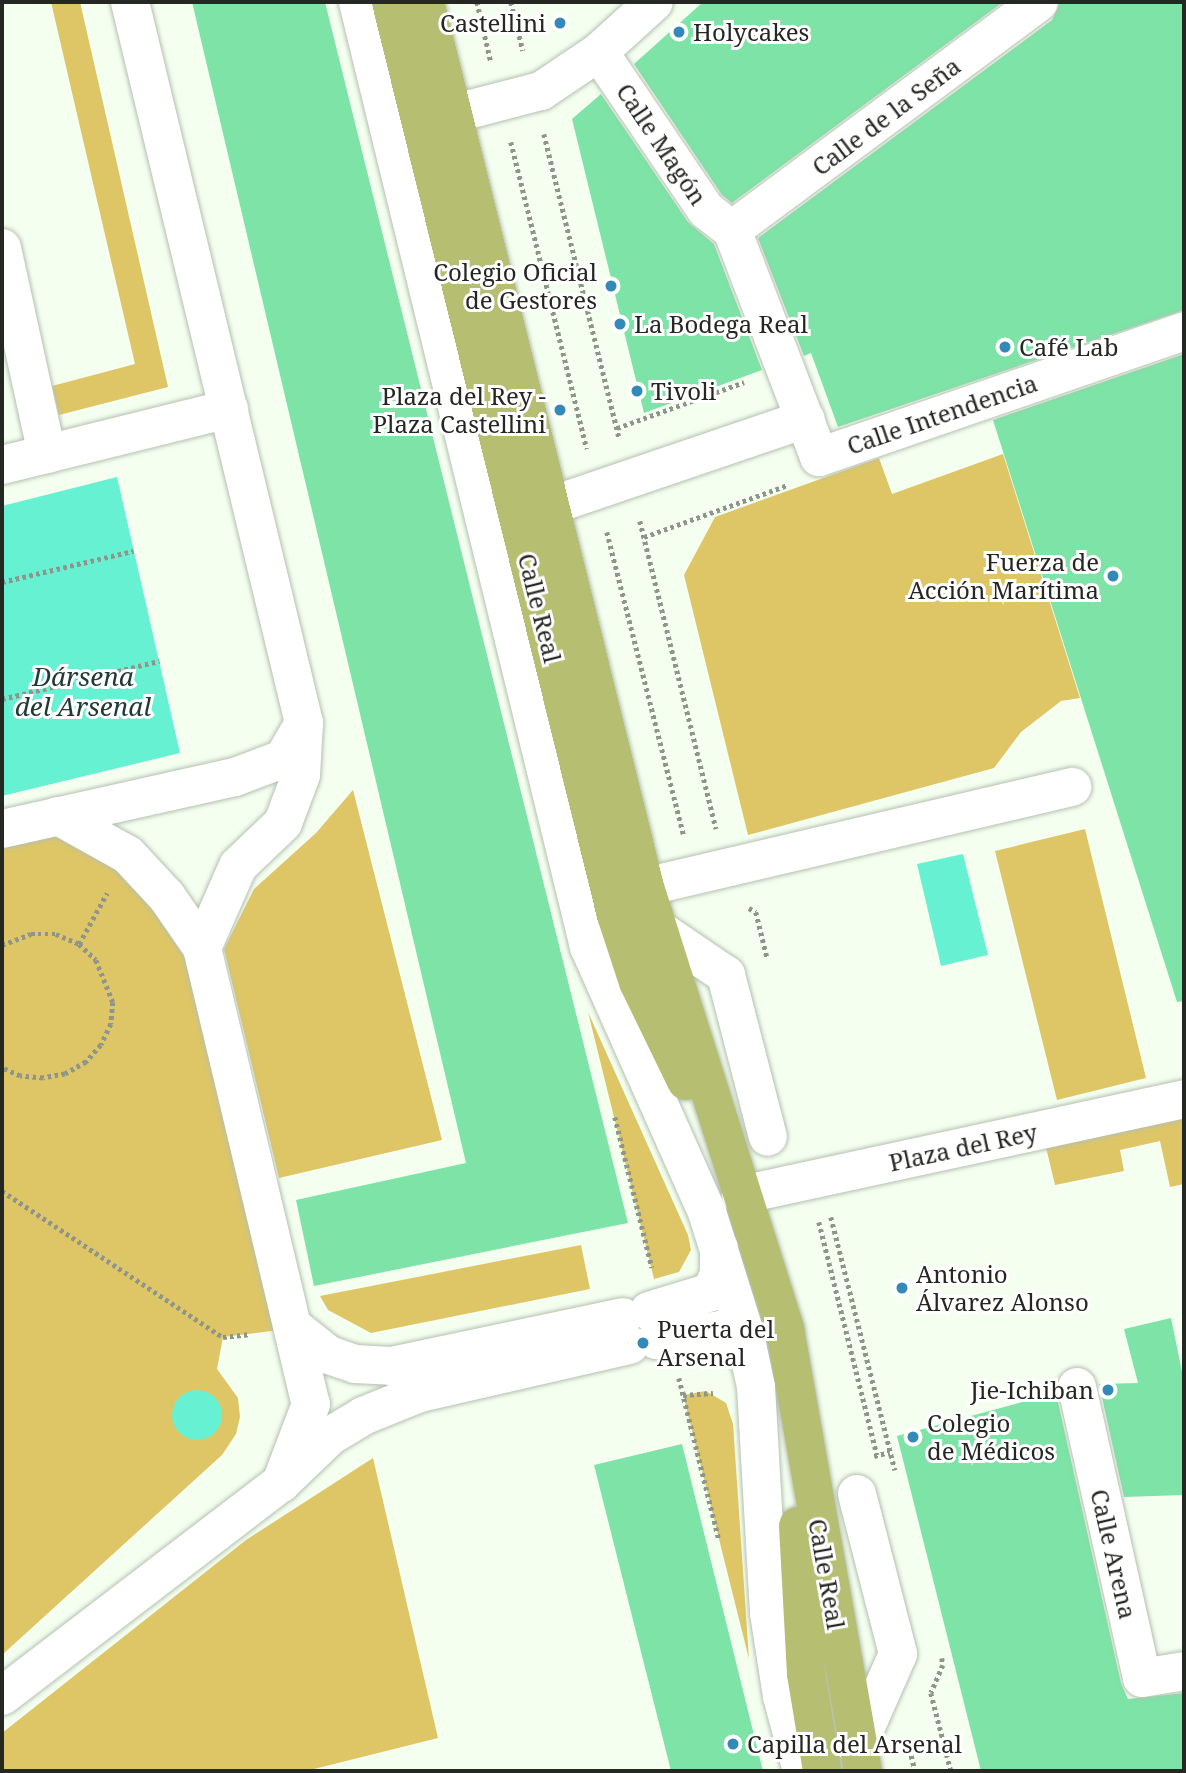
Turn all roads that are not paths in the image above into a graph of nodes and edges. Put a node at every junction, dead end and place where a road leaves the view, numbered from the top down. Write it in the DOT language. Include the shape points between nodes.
graph roads {
  1 [pos="130,2"];
  2 [pos="358,2"];
  3 [pos="391,2"];
  4 [pos="425,2"];
  5 [pos="654,2"];
  6 [pos="1039,2"];
  7 [pos="599,52"];
  8 [pos="452,114"];
  9 [pos="732,230"];
  10 [pos="2,248"];
  11 [pos="9,320"];
  12 [pos="1184,331"];
  13 [pos="229,409"];
  14 [pos="806,419"];
  15 [pos="47,454"];
  16 [pos="2,465"];
  17 [pos="550,506"];
  18 [pos="304,723"];
  19 [pos="1072,787"];
  20 [pos="58,816"];
  21 [pos="2,829"];
  22 [pos="646,887"];
  23 [pos="658,929"];
  24 [pos="202,948"];
  25 [pos="1184,1099"];
  26 [pos="768,1136"];
  27 [pos="741,1195"];
  28 [pos="718,1242"];
  29 [pos="295,1328"];
  30 [pos="640,1328"];
  31 [pos="753,1371"];
  32 [pos="794,1377"];
  33 [pos="1077,1387"];
  34 [pos="281,1483"];
  35 [pos="857,1494"];
  36 [pos="1184,1671"];
  37 [pos="2,1696"];
  38 [pos="860,1759"];
  39 [pos="802,1771"];
  40 [pos="822,1771"];
  1 -- 13 [label="street"];
  2 -- 28 [label="street" via="589,947"];
  3 -- 27 [label="main road, Calle Real" via="616,915 638,982"];
  4 -- 8 [label="main road, Calle Real"];
  5 -- 7 [label="street"];
  6 -- 9 [label="street, Calle de la Seña"];
  7 -- 8 [label="street" via="541,91"];
  7 -- 9 [label="street, Calle Magón" via="706,210"];
  8 -- 17 [label="main road, Calle Real"];
  9 -- 14 [label="street"];
  10 -- 11 [label="street"];
  11 -- 15 [label="street"];
  12 -- 14 [label="street, Calle Intendencia" via="819,457"];
  13 -- 15 [label="street"];
  13 -- 18 [label="street"];
  14 -- 17 [label="street"];
  15 -- 16 [label="street"];
  17 -- 22 [label="main road, Calle Real"];
  18 -- 20 [label="street" via="283,759 235,777"];
  18 -- 24 [label="street" via="301,775 283,823 238,866"];
  19 -- 22 [label="street"];
  20 -- 21 [label="street"];
  20 -- 24 [label="street" via="128,855 167,897"];
  22 -- 23 [label="main road, Calle Real"];
  23 -- 26 [label="street" via="726,975"];
  23 -- 27 [label="main road, Calle Real"];
  24 -- 29 [label="street"];
  25 -- 27 [label="street, Plaza del Rey"];
  27 -- 32 [label="main road, Calle Real" via="774,1282"];
  28 -- 30 [label="street" via="719,1274 711,1292"];
  28 -- 31 [label="street"];
  29 -- 30 [label="street" via="329,1355 355,1364 391,1366"];
  29 -- 34 [label="street" via="311,1404"];
  30 -- 31 [label="street" via="720,1330 737,1340"];
  30 -- 34 [label="street" via="397,1401 330,1436"];
  31 -- 39 [label="street" via="769,1613 782,1696"];
  32 -- 38 [label="main road, Calle Real"];
  32 -- 40 [label="main road, Calle Real" via="803,1628"];
  33 -- 36 [label="street, Calle Arena" via="1142,1678"];
  34 -- 37 [label="street"];
  35 -- 38 [label="street" via="898,1654"];
}
